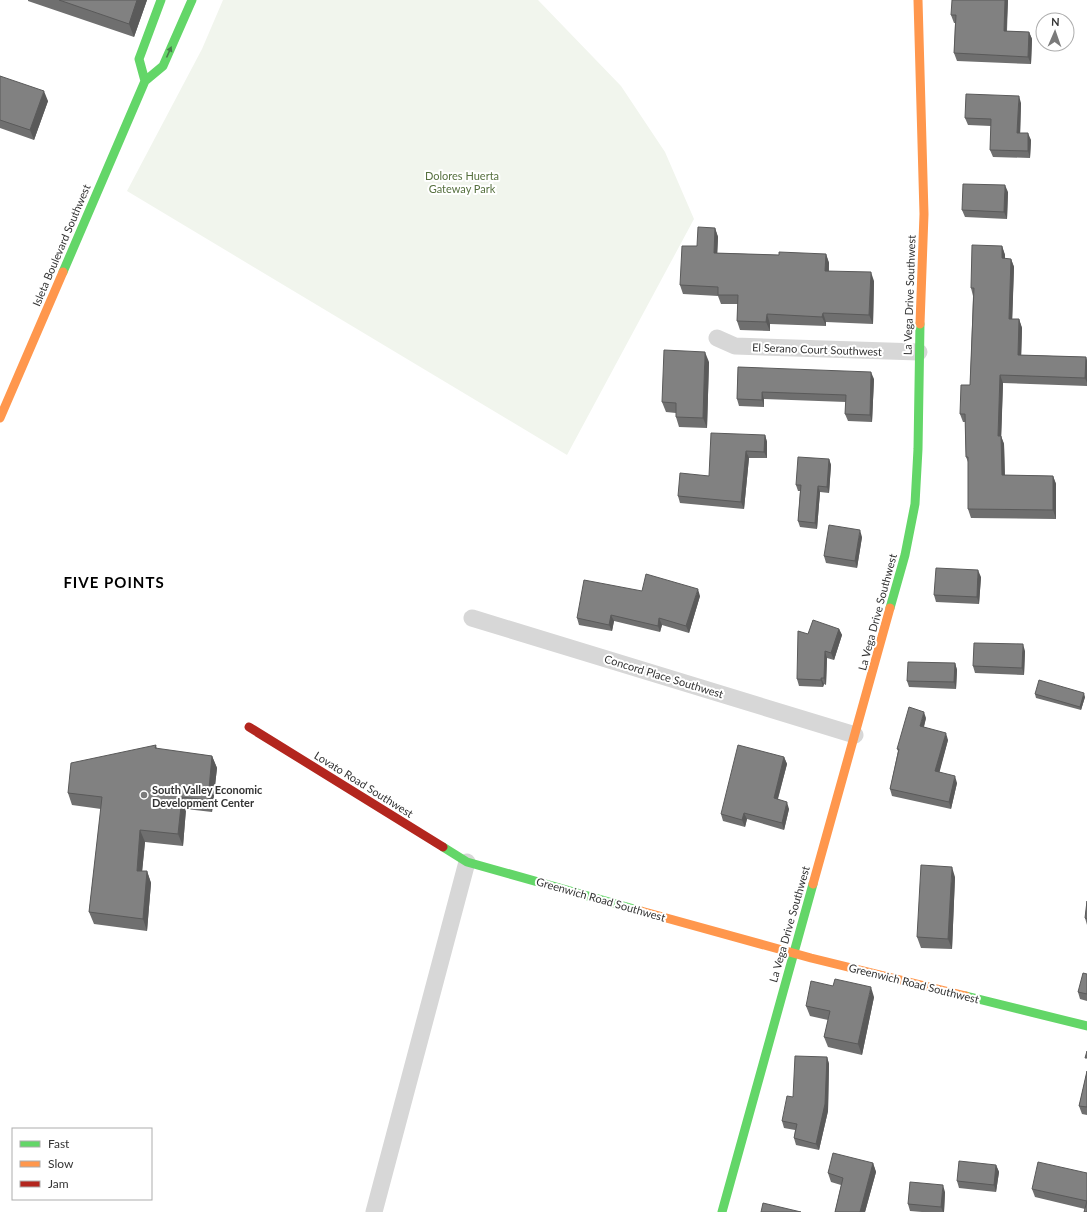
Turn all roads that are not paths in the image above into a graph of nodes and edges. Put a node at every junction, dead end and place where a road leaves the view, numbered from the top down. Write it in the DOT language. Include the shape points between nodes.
graph roads {
  1 [pos="161,0"];
  2 [pos="192,0"];
  3 [pos="918,0"];
  4 [pos="145,81"];
  5 [pos="717,338"];
  6 [pos="919,352"];
  7 [pos="0,418"];
  8 [pos="472,618"];
  9 [pos="249,727"];
  10 [pos="855,735"];
  11 [pos="467,862"];
  12 [pos="794,953"];
  13 [pos="1087,1026"];
  14 [pos="374,1212"];
  15 [pos="722,1212"];
  1 -- 4 [label="street" via="139,59"];
  4 -- 2 [label="street, Isleta Boulevard Southwest, one-way" via="163,66"];
  3 -- 6 [label="street, La Vega Drive Southwest" via="924,207"];
  4 -- 7 [label="street, Isleta Boulevard Southwest"];
  5 -- 6 [label="street, El Serano Court Southwest" via="735,346"];
  6 -- 10 [label="street, La Vega Drive Southwest" via="915,504 905,555"];
  8 -- 10 [label="street, Concord Place Southwest"];
  9 -- 11 [label="street, Lovato Road Southwest"];
  10 -- 12 [label="street, La Vega Drive Southwest"];
  11 -- 12 [label="street, Greenwich Road Southwest"];
  11 -- 14 [label="street"];
  12 -- 13 [label="street, Greenwich Road Southwest"];
  12 -- 15 [label="street, La Vega Drive Southwest"];
}
